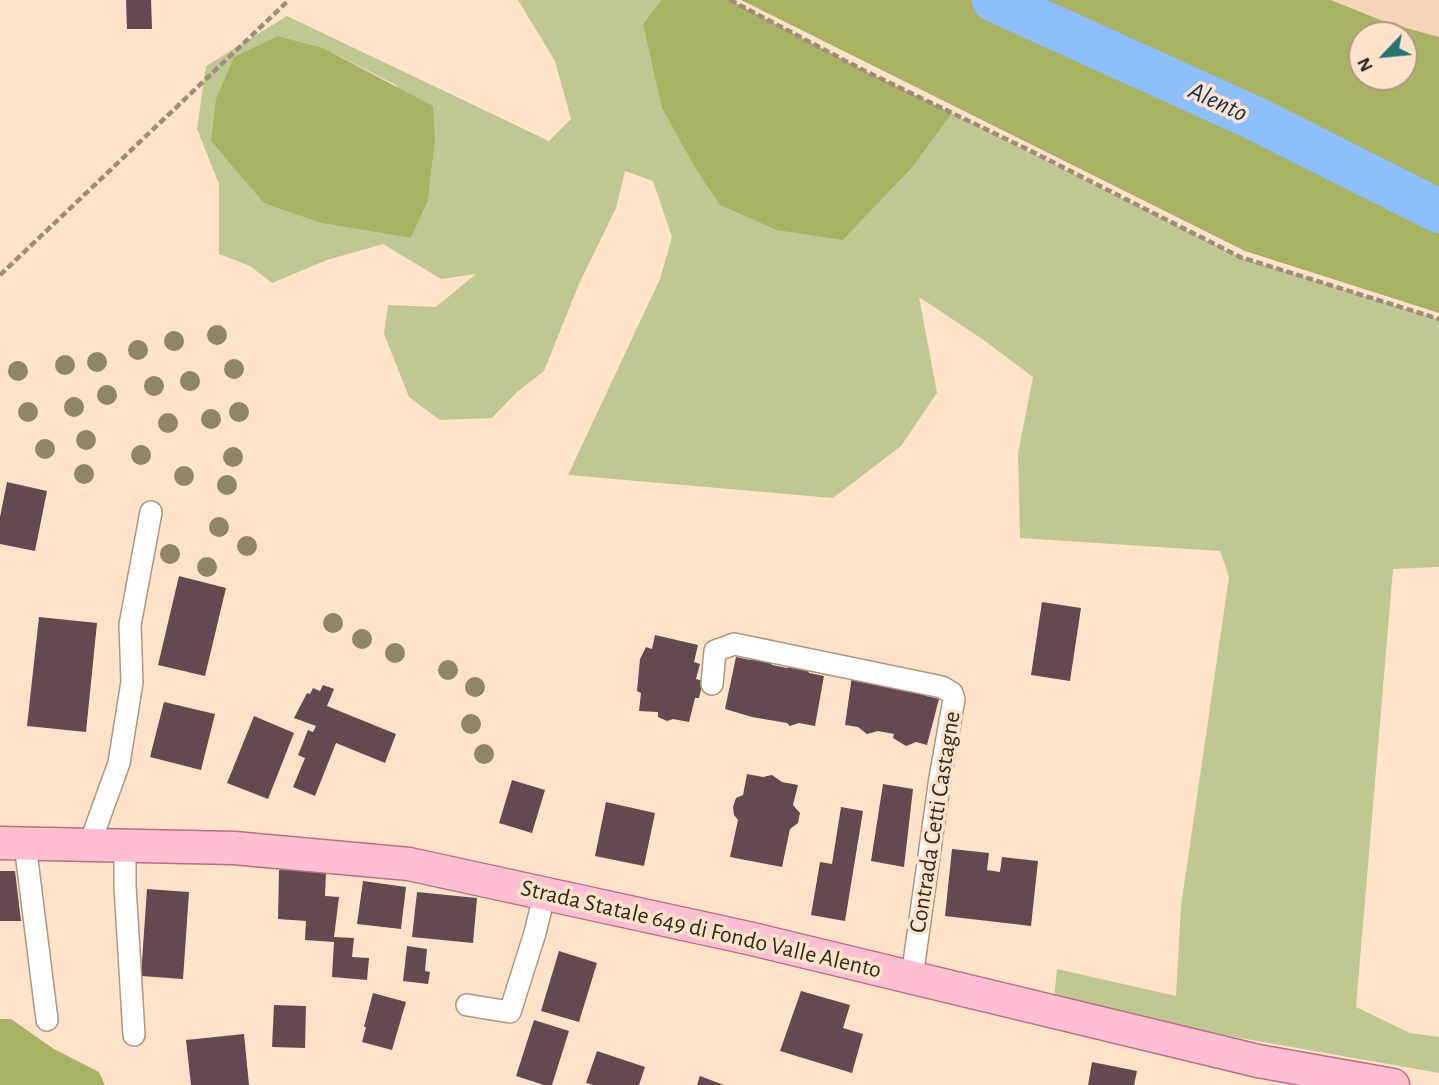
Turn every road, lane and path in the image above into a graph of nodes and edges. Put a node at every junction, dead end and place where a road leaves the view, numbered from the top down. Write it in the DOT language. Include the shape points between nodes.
graph roads {
  1 [pos="289,0"];
  2 [pos="730,0"];
  3 [pos="0,275"];
  4 [pos="1439,319"];
  5 [pos="152,512"];
  6 [pos="712,684"];
  7 [pos="13,843"];
  8 [pos="89,846"];
  9 [pos="125,846"];
  10 [pos="545,892"];
  11 [pos="912,977"];
  12 [pos="467,1005"];
  13 [pos="47,1020"];
  14 [pos="134,1035"];
  15 [pos="1393,1085"];
  1 -- 3 [label="path"];
  2 -- 4 [label="path" via="1240,257"];
  5 -- 8 [label="street" via="134,594 132,682 119,763"];
  6 -- 11 [label="street, Contrada Cetti Castagne" via="715,650 734,643 929,684 952,693"];
  7 -- 8 [label="main road, Strada Statale 649 di Fondo Valle Alento"];
  7 -- 13 [label="street"];
  8 -- 9 [label="main road, Strada Statale 649 di Fondo Valle Alento"];
  9 -- 10 [label="main road, Strada Statale 649 di Fondo Valle Alento" via="234,848 409,864"];
  9 -- 14 [label="street"];
  10 -- 11 [label="main road, Strada Statale 649 di Fondo Valle Alento"];
  10 -- 12 [label="street" via="510,1012"];
  11 -- 15 [label="main road, Strada Statale 649 di Fondo Valle Alento" via="1245,1058"];
}
